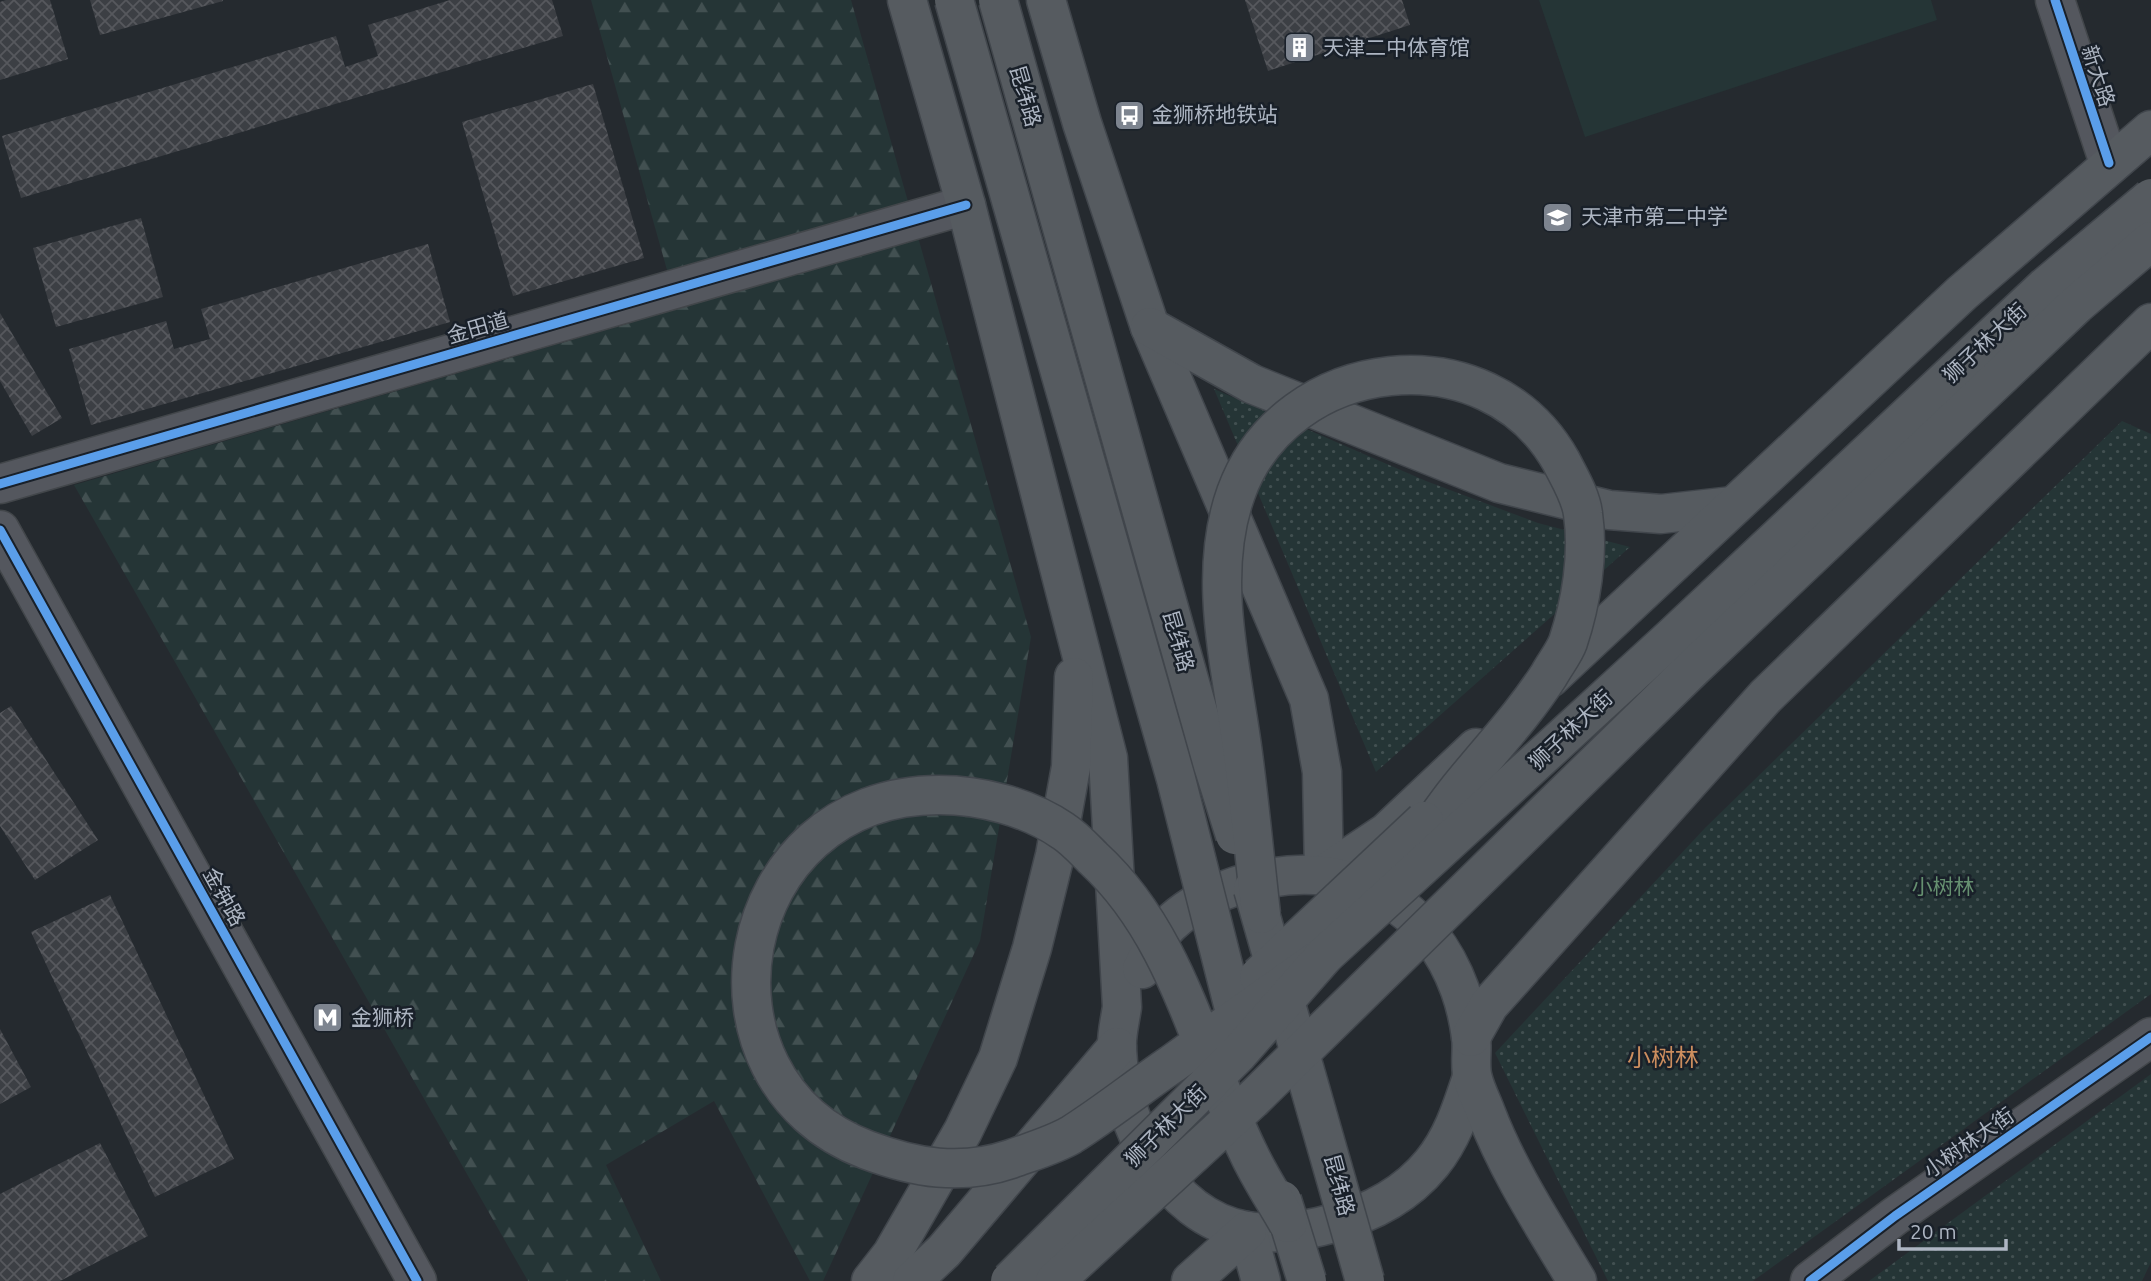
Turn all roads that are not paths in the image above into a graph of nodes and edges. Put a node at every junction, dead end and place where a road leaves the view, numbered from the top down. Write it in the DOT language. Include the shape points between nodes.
graph roads {
  1 [pos="907,0"];
  2 [pos="954,0"];
  3 [pos="998,0"];
  4 [pos="1046,0"];
  5 [pos="2055,0"];
  6 [pos="2151,130"];
  7 [pos="2109,163"];
  8 [pos="2151,198"];
  9 [pos="965,205"];
  10 [pos="2151,241"];
  11 [pos="2151,323"];
  12 [pos="1150,327"];
  13 [pos="0,484"];
  14 [pos="1732,506"];
  15 [pos="0,530"];
  16 [pos="1075,636"];
  17 [pos="1457,791"];
  18 [pos="1324,874"];
  19 [pos="1261,914"];
  20 [pos="1366,918"];
  21 [pos="1325,955"];
  22 [pos="1122,1007"];
  23 [pos="1471,1037"];
  24 [pos="2151,1037"];
  25 [pos="1117,1047"];
  26 [pos="1472,1077"];
  27 [pos="1144,1083"];
  28 [pos="1288,1223"];
  29 [pos="1247,1231"];
  30 [pos="417,1281"];
  31 [pos="871,1281"];
  32 [pos="912,1281"];
  33 [pos="1010,1281"];
  34 [pos="1055,1281"];
  35 [pos="1191,1281"];
  36 [pos="1261,1281"];
  37 [pos="1307,1281"];
  38 [pos="1365,1281"];
  39 [pos="1577,1281"];
  40 [pos="1810,1281"];
  1 -- 9 [label="main road"];
  2 -- 28 [label="main road, 昆纬路, bridge" via="1176,779"];
  3 -- 19 [label="main road, 昆纬路, bridge" via="1213,765"];
  4 -- 12 [label="main road"];
  5 -- 7 [label="street, 新大路"];
  6 -- 7 [label="main road"];
  7 -- 14 [label="main road"];
  8 -- 20 [label="main road, 狮子林大街, bridge" via="2045,287"];
  9 -- 13 [label="street, 金田道"];
  9 -- 16 [label="main road"];
  10 -- 34 [label="main road, 狮子林大街, bridge" via="2076,306 1692,669 1252,1100"];
  11 -- 23 [label="main road" via="1766,696 1489,1005"];
  12 -- 14 [label="main road" via="1252,384 1499,483 1609,510 1661,514"];
  12 -- 18 [label="main road" via="1309,699 1322,772"];
  14 -- 18 [label="main road" via="1387,832"];
  15 -- 30 [label="street, 金钟路"];
  16 -- 22 [label="main road" via="1108,758"];
  16 -- 31 [label="main road" via="1071,767 1055,856 998,1058 963,1131 892,1254"];
  17 -- 19 [label="main road, bridge" via="1530,706 1567,645 1583,571 1583,512 1570,478 1541,432 1495,396 1424,374 1353,381 1315,399 1278,428 1255,457 1236,492 1224,545 1222,601"];
  17 -- 20 [label="main road, bridge"];
  17 -- 27 [label="main road, bridge"];
  18 -- 22 [label="main road" via="1291,874 1243,883 1199,902 1159,936"];
  18 -- 23 [label="main road" via="1375,890 1407,910 1434,939 1460,991"];
  19 -- 38 [label="main road, 昆纬路, bridge"];
  20 -- 21 [label="main road, 狮子林大街, bridge"];
  21 -- 27 [label="main road, bridge"];
  21 -- 33 [label="main road, 狮子林大街, bridge" via="1238,1054"];
  22 -- 25 [label="main road"];
  23 -- 26 [label="main road"];
  24 -- 40 [label="street, 小树林大街"];
  25 -- 29 [label="main road" via="1123,1100 1145,1149 1175,1192 1199,1211"];
  25 -- 32 [label="main road" via="944,1251"];
  26 -- 29 [label="main road" via="1456,1125 1432,1163 1400,1194 1360,1217 1316,1228"];
  26 -- 39 [label="main road" via="1512,1169"];
  27 -- 28 [label="main road, bridge" via="1068,1137 1006,1161 954,1169 906,1165 832,1135 807,1116 780,1083 760,1037 753,995 753,952 773,887 808,842 881,802 961,795 996,802 1064,831 1119,882 1144,915 1183,993 1248,1152"];
  28 -- 37 [label="main road, 昆纬路, bridge"];
  29 -- 35 [label="main road"];
  29 -- 36 [label="main road"];
}
